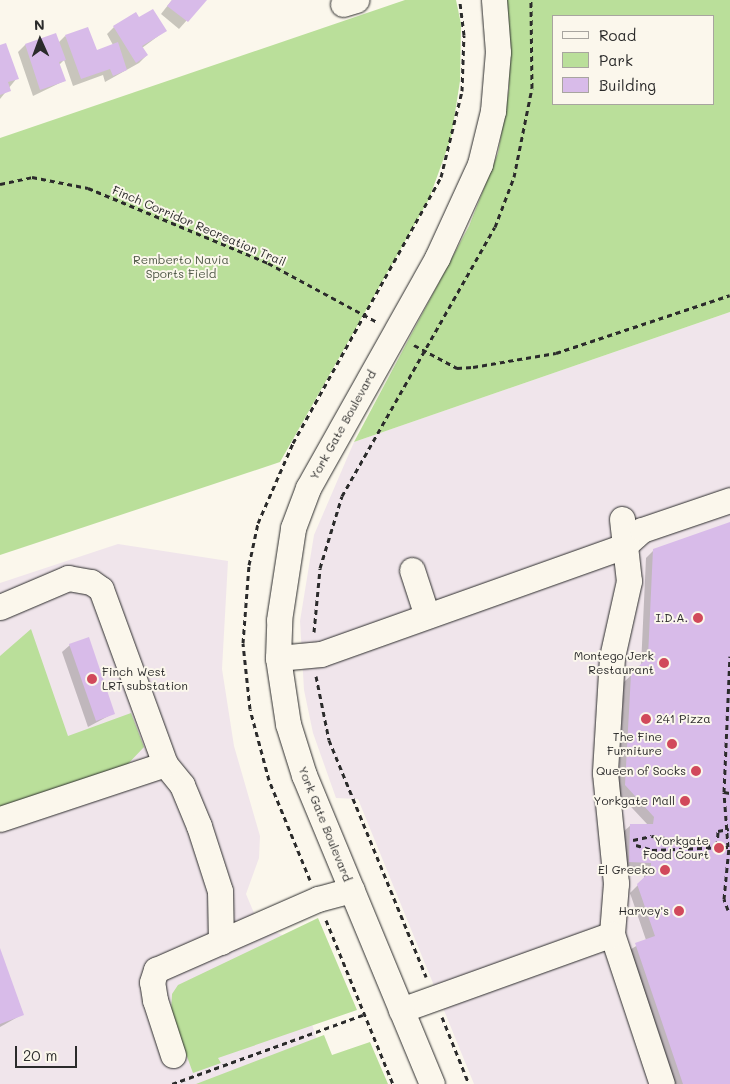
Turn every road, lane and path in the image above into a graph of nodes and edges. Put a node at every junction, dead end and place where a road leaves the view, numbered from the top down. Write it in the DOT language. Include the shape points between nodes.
graph roads {
  1 [pos="460,0"];
  2 [pos="494,0"];
  3 [pos="531,0"];
  4 [pos="0,184"];
  5 [pos="730,295"];
  6 [pos="366,314"];
  7 [pos="381,324"];
  8 [pos="409,342"];
  9 [pos="424,351"];
  10 [pos="730,500"];
  11 [pos="622,519"];
  12 [pos="624,546"];
  13 [pos="412,570"];
  14 [pos="0,607"];
  15 [pos="427,616"];
  16 [pos="314,655"];
  17 [pos="730,656"];
  18 [pos="278,658"];
  19 [pos="165,764"];
  20 [pos="724,773"];
  21 [pos="730,773"];
  22 [pos="724,792"];
  23 [pos="730,793"];
  24 [pos="0,819"];
  25 [pos="730,826"];
  26 [pos="729,831"];
  27 [pos="626,842"];
  28 [pos="717,846"];
  29 [pos="729,847"];
  30 [pos="652,850"];
  31 [pos="352,890"];
  32 [pos="318,899"];
  33 [pos="728,910"];
  34 [pos="612,934"];
  35 [pos="221,942"];
  36 [pos="434,997"];
  37 [pos="401,1010"];
  38 [pos="363,1015"];
  39 [pos="173,1055"];
  40 [pos="172,1084"];
  41 [pos="393,1084"];
  42 [pos="432,1084"];
  43 [pos="469,1084"];
  44 [pos="662,1084"];
  1 -- 6 [label="path" via="463,73 453,140 430,201"];
  2 -- 18 [label="street, York Gate Boulevard" via="498,52 494,101 480,164 438,258 308,488 293,528 282,580"];
  3 -- 9 [label="path" via="532,88 514,177 495,227"];
  4 -- 6 [label="path, Finch Corridor Recreation Trail" via="32,177 88,188 268,263"];
  5 -- 9 [label="path" via="538,357 456,368"];
  6 -- 7 [label="path, Finch Corridor Recreation Trail"];
  6 -- 32 [label="path" via="275,479 258,524 244,602 245,678 256,742"];
  8 -- 9 [label="path"];
  9 -- 16 [label="path" via="334,516 317,587"];
  10 -- 12 [label="street" via="642,530"];
  11 -- 12 [label="street"];
  12 -- 15 [label="street"];
  12 -- 34 [label="street" via="629,581 612,657 604,773 616,883"];
  13 -- 15 [label="street"];
  14 -- 19 [label="street" via="68,578 91,582 101,589"];
  15 -- 16 [label="street"];
  16 -- 18 [label="street"];
  16 -- 36 [label="path" via="329,740"];
  17 -- 20 [label="path"];
  18 -- 31 [label="street, York Gate Boulevard" via="288,724 304,775"];
  19 -- 24 [label="street"];
  19 -- 35 [label="street" via="191,803 220,891"];
  20 -- 21 [label="path"];
  20 -- 22 [label="path"];
  22 -- 23 [label="path"];
  22 -- 26 [label="path"];
  25 -- 26 [label="path"];
  26 -- 28 [label="path" via="718,831"];
  26 -- 29 [label="path"];
  27 -- 28 [label="path" via="652,836"];
  28 -- 29 [label="path"];
  28 -- 30 [label="path"];
  29 -- 33 [label="path"];
  31 -- 32 [label="street"];
  31 -- 37 [label="street, York Gate Boulevard"];
  32 -- 35 [label="street"];
  32 -- 38 [label="path"];
  34 -- 36 [label="street"];
  34 -- 44 [label="street"];
  35 -- 39 [label="street" via="156,970 152,982 155,1000"];
  36 -- 37 [label="street"];
  36 -- 43 [label="path"];
  37 -- 42 [label="street, York Gate Boulevard"];
  38 -- 40 [label="path"];
  38 -- 41 [label="path"];
}
